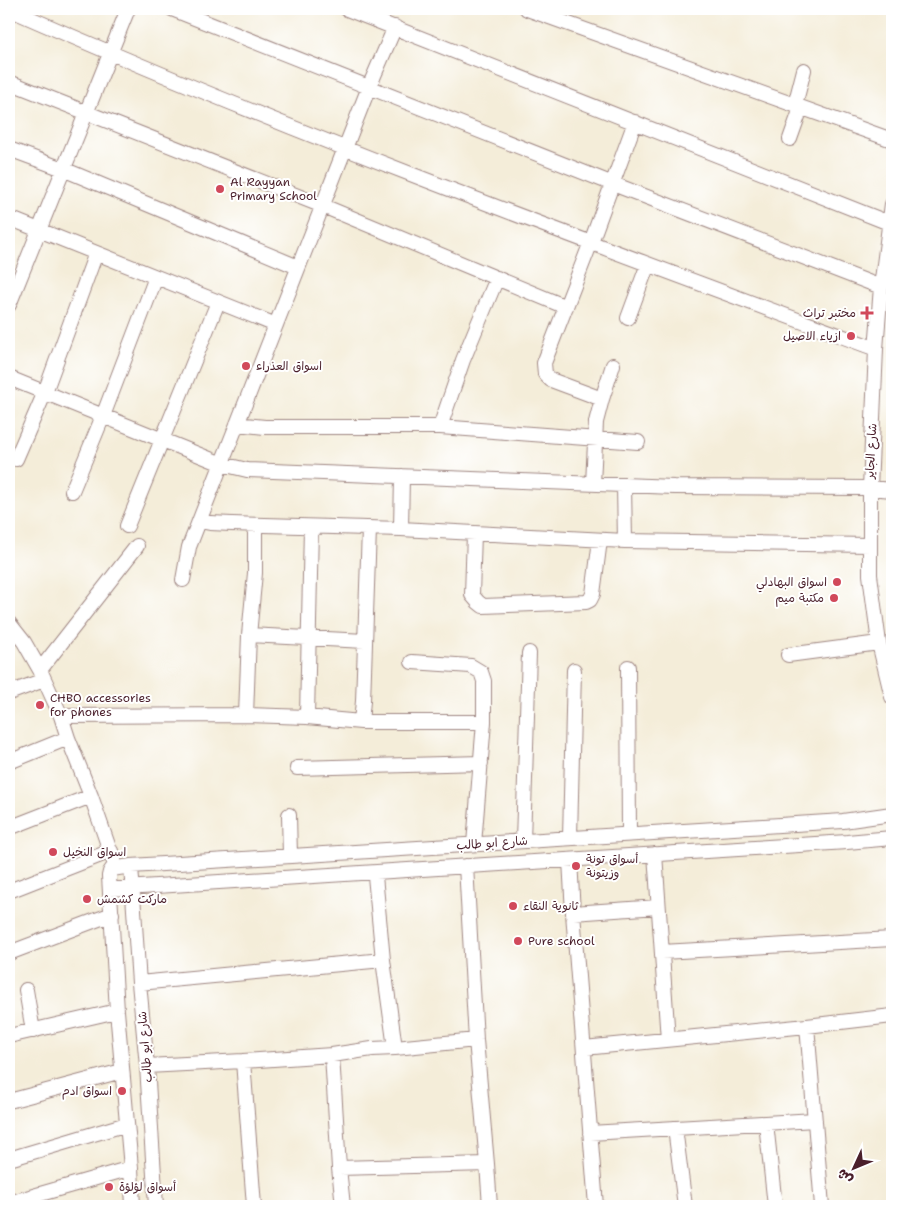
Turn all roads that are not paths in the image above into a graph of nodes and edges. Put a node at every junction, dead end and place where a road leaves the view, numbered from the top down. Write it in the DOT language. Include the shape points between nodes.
graph roads {
  1 [pos="9,9"];
  2 [pos="128,9"];
  3 [pos="172,9"];
  4 [pos="347,9"];
  5 [pos="527,9"];
  6 [pos="395,27"];
  7 [pos="110,53"];
  8 [pos="804,70"];
  9 [pos="9,82"];
  10 [pos="369,87"];
  11 [pos="798,106"];
  12 [pos="86,113"];
  13 [pos="635,122"];
  14 [pos="790,139"];
  15 [pos="892,140"];
  16 [pos="345,148"];
  17 [pos="9,149"];
  18 [pos="63,169"];
  19 [pos="613,184"];
  20 [pos="892,204"];
  21 [pos="322,206"];
  22 [pos="9,218"];
  23 [pos="889,222"];
  24 [pos="39,230"];
  25 [pos="591,242"];
  26 [pos="96,253"];
  27 [pos="648,264"];
  28 [pos="298,267"];
  29 [pos="156,277"];
  30 [pos="497,278"];
  31 [pos="881,287"];
  32 [pos="218,302"];
  33 [pos="9,305"];
  34 [pos="566,307"];
  35 [pos="628,318"];
  36 [pos="276,325"];
  37 [pos="876,348"];
  38 [pos="613,365"];
  39 [pos="9,378"];
  40 [pos="45,392"];
  41 [pos="602,399"];
  42 [pos="103,416"];
  43 [pos="237,424"];
  44 [pos="440,427"];
  45 [pos="595,438"];
  46 [pos="162,440"];
  47 [pos="638,442"];
  48 [pos="16,459"];
  49 [pos="222,464"];
  50 [pos="402,476"];
  51 [pos="593,484"];
  52 [pos="624,485"];
  53 [pos="870,488"];
  54 [pos="892,490"];
  55 [pos="72,491"];
  56 [pos="200,521"];
  57 [pos="255,525"];
  58 [pos="127,526"];
  59 [pos="311,527"];
  60 [pos="369,529"];
  61 [pos="401,529"];
  62 [pos="474,533"];
  63 [pos="600,540"];
  64 [pos="625,541"];
  65 [pos="870,545"];
  66 [pos="137,546"];
  67 [pos="183,580"];
  68 [pos="9,623"];
  69 [pos="248,635"];
  70 [pos="309,638"];
  71 [pos="365,641"];
  72 [pos="879,643"];
  73 [pos="529,652"];
  74 [pos="788,655"];
  75 [pos="412,662"];
  76 [pos="628,667"];
  77 [pos="574,670"];
  78 [pos="42,675"];
  79 [pos="9,693"];
  80 [pos="892,697"];
  81 [pos="246,715"];
  82 [pos="61,716"];
  83 [pos="307,717"];
  84 [pos="361,722"];
  85 [pos="484,722"];
  86 [pos="68,738"];
  87 [pos="9,762"];
  88 [pos="481,763"];
  89 [pos="298,768"];
  90 [pos="91,796"];
  91 [pos="892,814"];
  92 [pos="289,815"];
  93 [pos="843,821"];
  94 [pos="9,828"];
  95 [pos="629,834"];
  96 [pos="570,838"];
  97 [pos="892,838"];
  98 [pos="523,841"];
  99 [pos="847,842"];
  100 [pos="474,844"];
  101 [pos="111,851"];
  102 [pos="655,854"];
  103 [pos="290,856"];
  104 [pos="243,859"];
  105 [pos="570,860"];
  106 [pos="131,866"];
  107 [pos="466,866"];
  108 [pos="116,868"];
  109 [pos="375,876"];
  110 [pos="245,880"];
  111 [pos="132,888"];
  112 [pos="110,889"];
  113 [pos="9,891"];
  114 [pos="658,906"];
  115 [pos="573,913"];
  116 [pos="112,914"];
  117 [pos="892,938"];
  118 [pos="662,952"];
  119 [pos="9,953"];
  120 [pos="383,960"];
  121 [pos="139,983"];
  122 [pos="26,990"];
  123 [pos="117,1011"];
  124 [pos="892,1016"];
  125 [pos="807,1026"];
  126 [pos="33,1031"];
  127 [pos="9,1036"];
  128 [pos="476,1040"];
  129 [pos="668,1040"];
  130 [pos="395,1048"];
  131 [pos="584,1048"];
  132 [pos="332,1055"];
  133 [pos="243,1061"];
  134 [pos="147,1066"];
  135 [pos="122,1071"];
  136 [pos="9,1101"];
  137 [pos="815,1120"];
  138 [pos="766,1122"];
  139 [pos="127,1124"];
  140 [pos="675,1128"];
  141 [pos="590,1133"];
  142 [pos="9,1159"];
  143 [pos="488,1164"];
  144 [pos="131,1168"];
  145 [pos="339,1168"];
  146 [pos="9,1203"];
  147 [pos="133,1206"];
  148 [pos="156,1206"];
  149 [pos="254,1206"];
  150 [pos="343,1206"];
  151 [pos="490,1206"];
  152 [pos="596,1206"];
  153 [pos="686,1206"];
  154 [pos="775,1206"];
  155 [pos="822,1206"];
  1 -- 7 [label="street"];
  2 -- 7 [label="street"];
  3 -- 10 [label="street"];
  4 -- 6 [label="street"];
  5 -- 11 [label="street"];
  6 -- 10 [label="street"];
  6 -- 13 [label="street"];
  7 -- 12 [label="street"];
  7 -- 16 [label="street"];
  8 -- 11 [label="street"];
  9 -- 12 [label="street"];
  10 -- 16 [label="street"];
  10 -- 19 [label="street"];
  11 -- 14 [label="street"];
  11 -- 15 [label="street"];
  12 -- 18 [label="street"];
  12 -- 21 [label="street"];
  13 -- 19 [label="street"];
  13 -- 23 [label="street"];
  16 -- 21 [label="street"];
  16 -- 25 [label="street"];
  17 -- 18 [label="street"];
  18 -- 24 [label="street"];
  18 -- 28 [label="street"];
  19 -- 25 [label="street"];
  19 -- 31 [label="street"];
  20 -- 23 [label="street, شارع الجاير"];
  21 -- 28 [label="street"];
  21 -- 30 [label="street"];
  22 -- 24 [label="street"];
  23 -- 31 [label="street, شارع الجاير"];
  24 -- 26 [label="street"];
  24 -- 33 [label="street"];
  25 -- 27 [label="street"];
  25 -- 34 [label="street"];
  26 -- 29 [label="street"];
  26 -- 40 [label="street"];
  27 -- 35 [label="street"];
  27 -- 37 [label="street"];
  28 -- 36 [label="street"];
  29 -- 32 [label="street"];
  29 -- 42 [label="street"];
  30 -- 34 [label="street"];
  30 -- 44 [label="street"];
  31 -- 37 [label="street, شارع الجاير"];
  32 -- 36 [label="street"];
  32 -- 46 [label="street"];
  34 -- 41 [label="street" via="544,363 545,374 551,380"];
  36 -- 43 [label="street"];
  37 -- 53 [label="street, شارع الجاير"];
  38 -- 41 [label="street"];
  39 -- 40 [label="street"];
  40 -- 42 [label="street"];
  40 -- 48 [label="street"];
  41 -- 45 [label="street"];
  42 -- 46 [label="street"];
  42 -- 55 [label="street"];
  43 -- 44 [label="street" via="265,427"];
  43 -- 49 [label="street"];
  44 -- 45 [label="street"];
  45 -- 47 [label="street"];
  45 -- 51 [label="street"];
  46 -- 49 [label="street"];
  46 -- 58 [label="street"];
  49 -- 50 [label="street" via="247,470"];
  49 -- 56 [label="street"];
  50 -- 51 [label="street"];
  50 -- 61 [label="street"];
  51 -- 52 [label="street"];
  52 -- 53 [label="street"];
  52 -- 64 [label="street"];
  53 -- 54 [label="street"];
  53 -- 65 [label="street, شارع الجاير"];
  56 -- 57 [label="street"];
  56 -- 67 [label="street" via="189,547"];
  57 -- 59 [label="street"];
  57 -- 69 [label="street" via="255,574"];
  59 -- 60 [label="street"];
  59 -- 70 [label="street"];
  60 -- 61 [label="street"];
  60 -- 71 [label="street"];
  61 -- 62 [label="street"];
  62 -- 63 [label="street"];
  62 -- 63 [label="street" via="472,595 483,606 590,600"];
  63 -- 64 [label="street"];
  64 -- 65 [label="street"];
  65 -- 72 [label="street, شارع الجاير" via="870,575"];
  66 -- 78 [label="street"];
  68 -- 78 [label="street"];
  69 -- 70 [label="street"];
  69 -- 81 [label="street"];
  70 -- 71 [label="street"];
  70 -- 83 [label="street"];
  71 -- 84 [label="street"];
  72 -- 74 [label="street"];
  72 -- 80 [label="street, شارع الجاير"];
  73 -- 98 [label="street"];
  75 -- 85 [label="street" via="471,666 481,672"];
  76 -- 95 [label="street"];
  77 -- 96 [label="street"];
  78 -- 79 [label="street"];
  78 -- 82 [label="street"];
  81 -- 82 [label="street"];
  81 -- 83 [label="street"];
  82 -- 86 [label="street"];
  83 -- 84 [label="street"];
  84 -- 85 [label="street"];
  85 -- 88 [label="street"];
  86 -- 87 [label="street"];
  86 -- 90 [label="street"];
  88 -- 89 [label="street"];
  88 -- 100 [label="street"];
  90 -- 94 [label="street"];
  90 -- 101 [label="street"];
  91 -- 93 [label="street, شارع ابو طالب"];
  92 -- 103 [label="street"];
  93 -- 95 [label="street, شارع ابو طالب"];
  93 -- 99 [label="street"];
  95 -- 96 [label="street, شارع ابو طالب"];
  96 -- 98 [label="street, شارع ابو طالب"];
  97 -- 99 [label="street, شارع ابو طالب"];
  98 -- 100 [label="street, شارع ابو طالب"];
  99 -- 102 [label="street, شارع ابو طالب"];
  100 -- 103 [label="street, شارع ابو طالب"];
  101 -- 108 [label="street"];
  101 -- 113 [label="street"];
  102 -- 105 [label="street, شارع ابو طالب"];
  102 -- 114 [label="street"];
  103 -- 104 [label="street, شارع ابو طالب"];
  104 -- 106 [label="street, شارع ابو طالب"];
  104 -- 110 [label="street"];
  105 -- 107 [label="street, شارع ابو طالب"];
  105 -- 115 [label="street"];
  106 -- 108 [label="street, شارع ابو طالب"];
  106 -- 111 [label="street"];
  107 -- 110 [label="street, شارع ابو طالب"];
  107 -- 128 [label="street"];
  108 -- 112 [label="street, شارع ابو طالب" via="110,872"];
  109 -- 120 [label="street"];
  110 -- 111 [label="street, شارع ابو طالب"];
  111 -- 112 [label="street, شارع ابو طالب"];
  111 -- 121 [label="street, شارع ابو طالب"];
  112 -- 116 [label="street, شارع ابو طالب"];
  114 -- 115 [label="street"];
  114 -- 118 [label="street"];
  115 -- 131 [label="street"];
  116 -- 119 [label="street"];
  116 -- 123 [label="street, شارع ابو طالب"];
  117 -- 118 [label="street"];
  118 -- 129 [label="street"];
  120 -- 121 [label="street"];
  120 -- 130 [label="street"];
  121 -- 134 [label="street, شارع ابو طالب"];
  122 -- 126 [label="street"];
  123 -- 126 [label="street"];
  123 -- 135 [label="street, شارع ابو طالب"];
  124 -- 125 [label="street"];
  125 -- 129 [label="street"];
  125 -- 137 [label="street"];
  126 -- 127 [label="street"];
  128 -- 130 [label="street"];
  128 -- 143 [label="street"];
  129 -- 131 [label="street"];
  130 -- 132 [label="street"];
  131 -- 141 [label="street"];
  132 -- 133 [label="street"];
  132 -- 145 [label="street"];
  133 -- 134 [label="street"];
  133 -- 149 [label="street"];
  134 -- 148 [label="street, شارع ابو طالب"];
  135 -- 136 [label="street"];
  135 -- 139 [label="street, شارع ابو طالب"];
  137 -- 138 [label="street"];
  137 -- 155 [label="street"];
  138 -- 140 [label="street"];
  138 -- 154 [label="street"];
  139 -- 142 [label="street"];
  139 -- 144 [label="street, شارع ابو طالب"];
  140 -- 141 [label="street"];
  140 -- 153 [label="street"];
  141 -- 152 [label="street"];
  143 -- 145 [label="street"];
  143 -- 151 [label="street"];
  144 -- 146 [label="street"];
  144 -- 147 [label="street, شارع ابو طالب"];
  145 -- 150 [label="street"];
}
